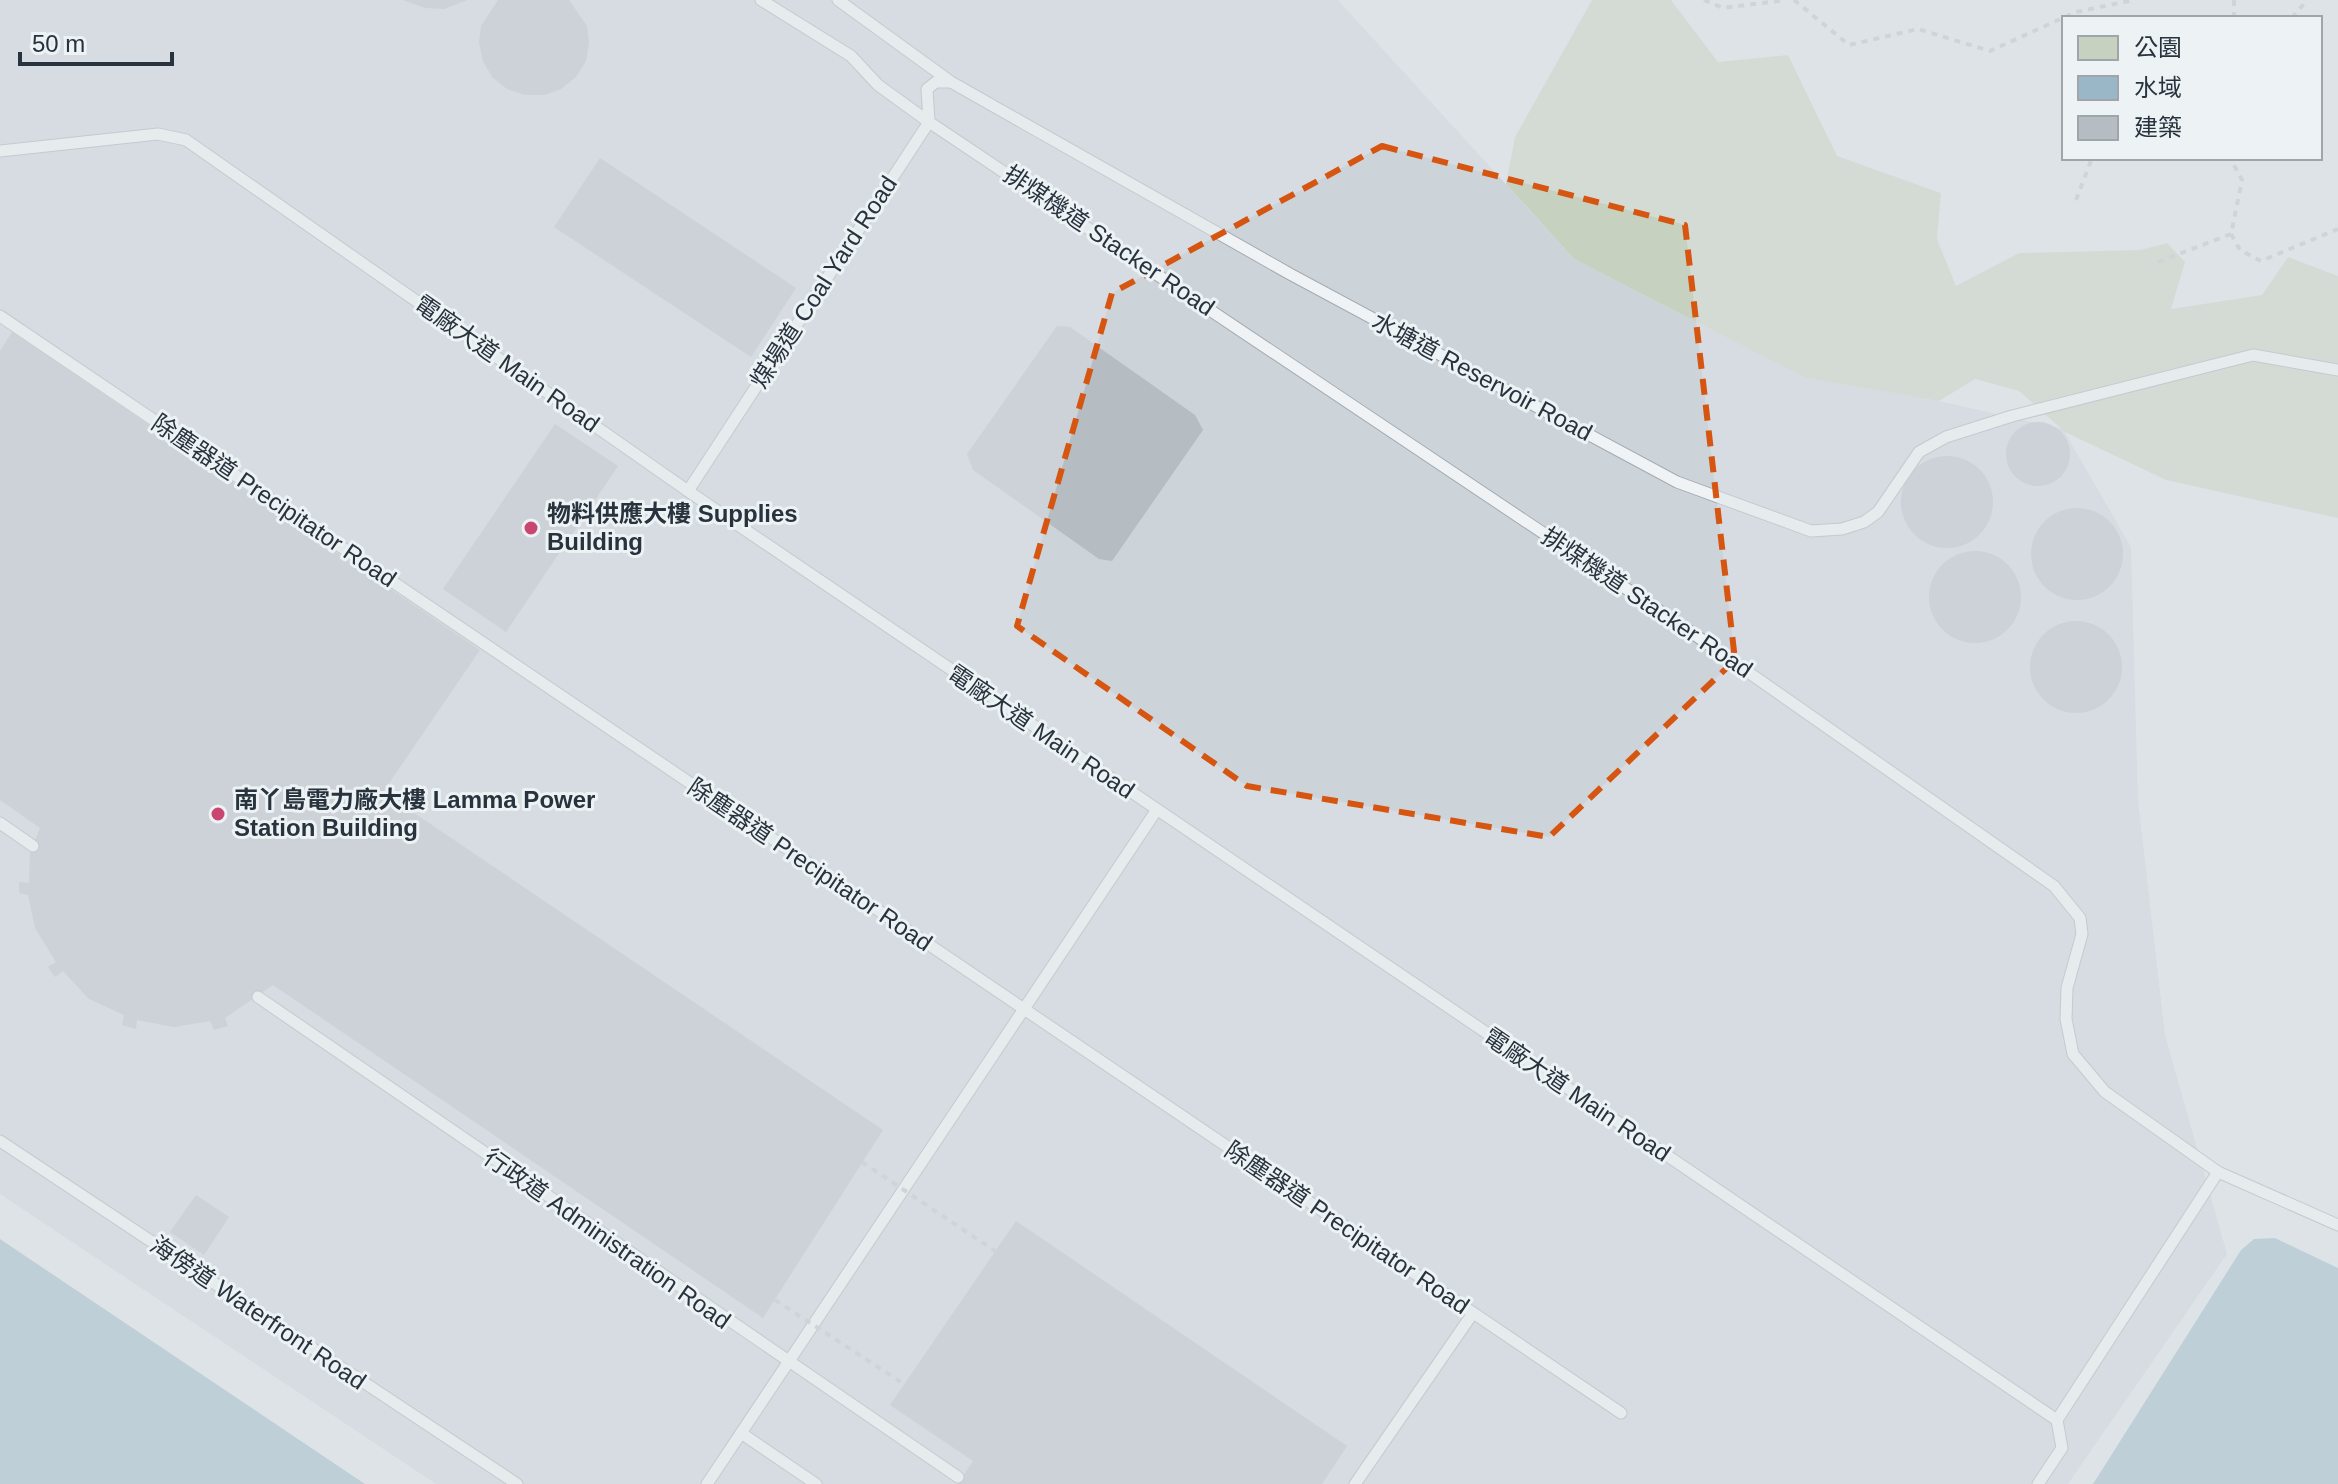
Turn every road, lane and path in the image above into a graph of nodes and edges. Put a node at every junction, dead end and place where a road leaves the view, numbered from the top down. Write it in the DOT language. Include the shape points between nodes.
graph roads {
  1 [pos="761,0"];
  2 [pos="838,0"];
  3 [pos="1704,0"];
  4 [pos="1785,0"];
  5 [pos="1794,0"];
  6 [pos="2134,0"];
  7 [pos="2306,0"];
  8 [pos="2067,16"];
  9 [pos="2294,16"];
  10 [pos="2062,18"];
  11 [pos="951,82"];
  12 [pos="929,122"];
  13 [pos="0,151"];
  14 [pos="2091,160"];
  15 [pos="2231,160"];
  16 [pos="2076,200"];
  17 [pos="2338,229"];
  18 [pos="2231,234"];
  19 [pos="2158,262"];
  20 [pos="0,316"];
  21 [pos="2338,370"];
  22 [pos="688,491"];
  23 [pos="1156,811"];
  24 [pos="0,823"];
  25 [pos="33,846"];
  26 [pos="258,997"];
  27 [pos="1023,1009"];
  28 [pos="0,1141"];
  29 [pos="862,1162"];
  30 [pos="2218,1172"];
  31 [pos="2338,1225"];
  32 [pos="995,1251"];
  33 [pos="775,1300"];
  34 [pos="1473,1313"];
  35 [pos="788,1364"];
  36 [pos="904,1384"];
  37 [pos="1621,1413"];
  38 [pos="2057,1420"];
  39 [pos="741,1433"];
  40 [pos="958,1477"];
  41 [pos="517,1484"];
  42 [pos="707,1484"];
  43 [pos="816,1484"];
  44 [pos="1355,1484"];
  45 [pos="2038,1484"];
  1 -- 12 [label="lane, 排煤機道 Stacker Road" via="851,56 878,85"];
  2 -- 11 [label="lane, 水塘道 Reservoir Road"];
  3 -- 4 [label="path" via="1723,8"];
  5 -- 10 [label="path" via="1849,45 1918,29 1990,51"];
  6 -- 8 [label="path"];
  7 -- 9 [label="path"];
  11 -- 12 [label="lane, 煤場道 Coal Yard Road" via="936,82 927,89"];
  11 -- 21 [label="lane, 水塘道 Reservoir Road" via="1290,274 1677,482 1811,531 1864,522 1878,512 1919,452 1946,437 2012,416 2253,355"];
  12 -- 22 [label="lane, 煤場道 Coal Yard Road"];
  12 -- 30 [label="lane, 排煤機道 Stacker Road" via="1688,630 2054,886 2080,918 2082,934 2067,988 2073,1054 2105,1092"];
  13 -- 22 [label="lane, 電廠大道 Main Road" via="158,134 186,140"];
  14 -- 16 [label="path"];
  15 -- 18 [label="path" via="2242,180"];
  17 -- 18 [label="path" via="2261,261 2240,250"];
  18 -- 19 [label="path"];
  20 -- 27 [label="lane, 除塵器道 Precipitator Road"];
  22 -- 23 [label="lane, 電廠大道 Main Road"];
  23 -- 27 [label="lane"];
  23 -- 38 [label="lane, 電廠大道 Main Road"];
  24 -- 25 [label="lane"];
  26 -- 35 [label="lane, 行政道 Administration Road"];
  27 -- 34 [label="lane, 除塵器道 Precipitator Road"];
  27 -- 35 [label="lane"];
  28 -- 41 [label="lane, 海傍道 Waterfront Road"];
  29 -- 32 [label="path, bridge"];
  30 -- 31 [label="lane, 排煤機道 Stacker Road"];
  30 -- 38 [label="lane"];
  33 -- 36 [label="path, bridge"];
  34 -- 37 [label="lane, 除塵器道 Precipitator Road"];
  34 -- 44 [label="lane"];
  35 -- 39 [label="lane"];
  35 -- 40 [label="lane, 行政道 Administration Road"];
  38 -- 45 [label="lane" via="2062,1448"];
  39 -- 42 [label="lane"];
  39 -- 43 [label="lane"];
}
